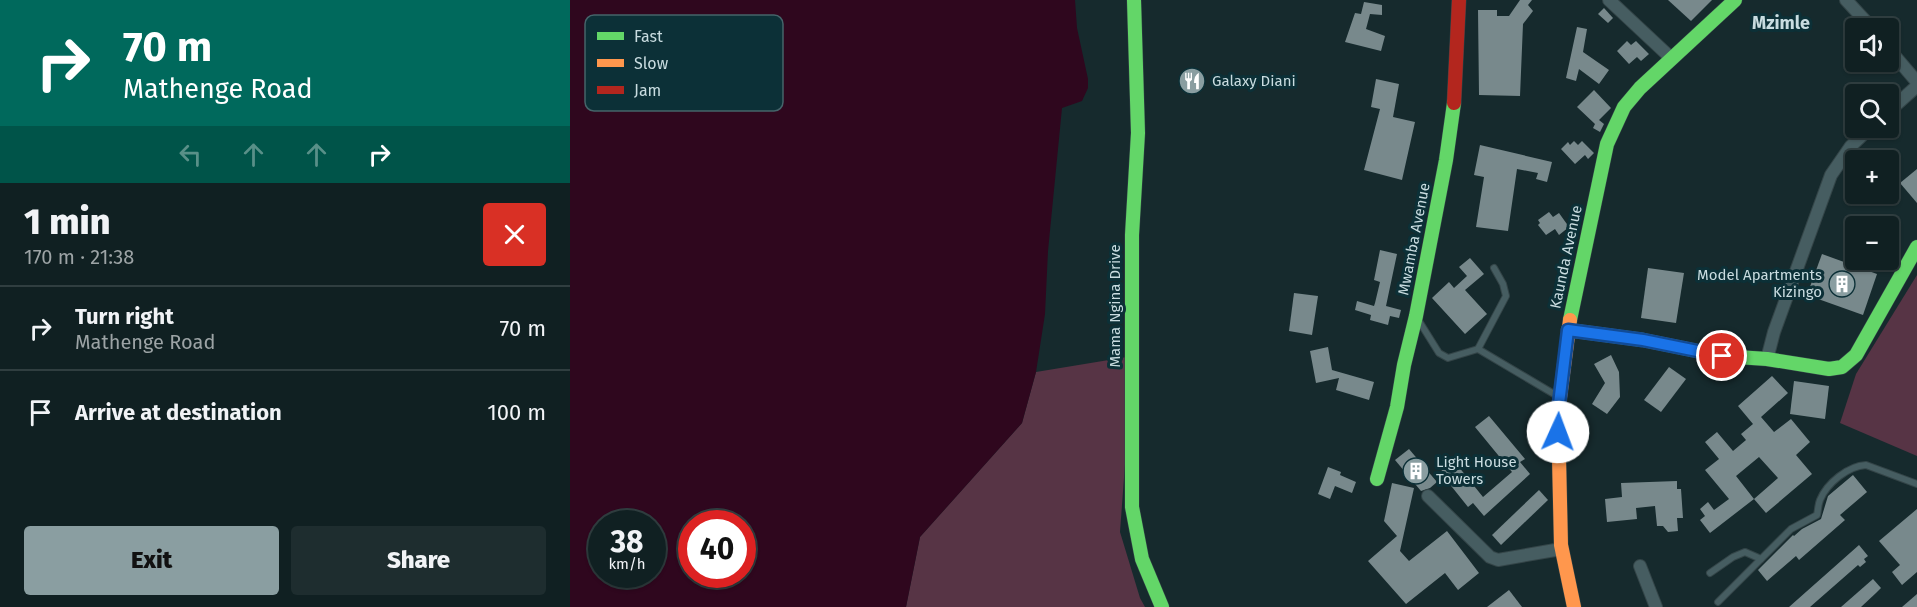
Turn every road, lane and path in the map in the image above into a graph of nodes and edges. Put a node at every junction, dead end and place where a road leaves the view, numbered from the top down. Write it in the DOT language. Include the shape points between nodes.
graph roads {
  1 [pos="1134,0"];
  2 [pos="1460,0"];
  3 [pos="1609,0"];
  4 [pos="1735,0"];
  5 [pos="1846,0"];
  6 [pos="1863,18"];
  7 [pos="1671,58"];
  8 [pos="1899,62"];
  9 [pos="1917,84"];
  10 [pos="1899,101"];
  11 [pos="1859,138"];
  12 [pos="1917,247"];
  13 [pos="1494,268"];
  14 [pos="1416,316"];
  15 [pos="1568,330"];
  16 [pos="1478,350"];
  17 [pos="1767,359"];
  18 [pos="1560,397"];
  19 [pos="1377,479"];
  20 [pos="1917,484"];
  21 [pos="1428,496"];
  22 [pos="1561,549"];
  23 [pos="1761,559"];
  24 [pos="1640,566"];
  25 [pos="1710,573"];
  26 [pos="1718,602"];
  27 [pos="1162,607"];
  28 [pos="1574,607"];
  29 [pos="1656,607"];
  1 -- 27 [label="street, Mama Ngina Drive" via="1138,133 1132,235 1132,507 1142,559"];
  2 -- 14 [label="street, Mwamba Avenue" via="1450,137"];
  3 -- 7 [label="street"];
  4 -- 7 [label="street, Kaunda Avenue"];
  5 -- 6 [label="street"];
  7 -- 15 [label="street, Kaunda Avenue" via="1624,107 1607,144"];
  8 -- 9 [label="street"];
  9 -- 10 [label="street"];
  11 -- 17 [label="street" via="1831,175"];
  12 -- 17 [label="street" via="1861,347 1842,367 1828,369"];
  13 -- 16 [label="lane" via="1506,296"];
  14 -- 16 [label="lane" via="1439,353 1448,358"];
  14 -- 19 [label="street, Mwamba Avenue"];
  15 -- 17 [label="street" via="1722,356"];
  15 -- 18 [label="street, Kaunda Avenue"];
  16 -- 18 [label="lane"];
  18 -- 22 [label="street, Kaunda Avenue"];
  20 -- 23 [label="lane" via="1858,465 1831,485 1820,500 1816,515 1791,529"];
  21 -- 22 [label="street" via="1490,557 1498,560"];
  22 -- 28 [label="street, Kaunda Avenue"];
  23 -- 25 [label="lane" via="1745,552"];
  23 -- 26 [label="lane"];
  24 -- 29 [label="street"];
}
